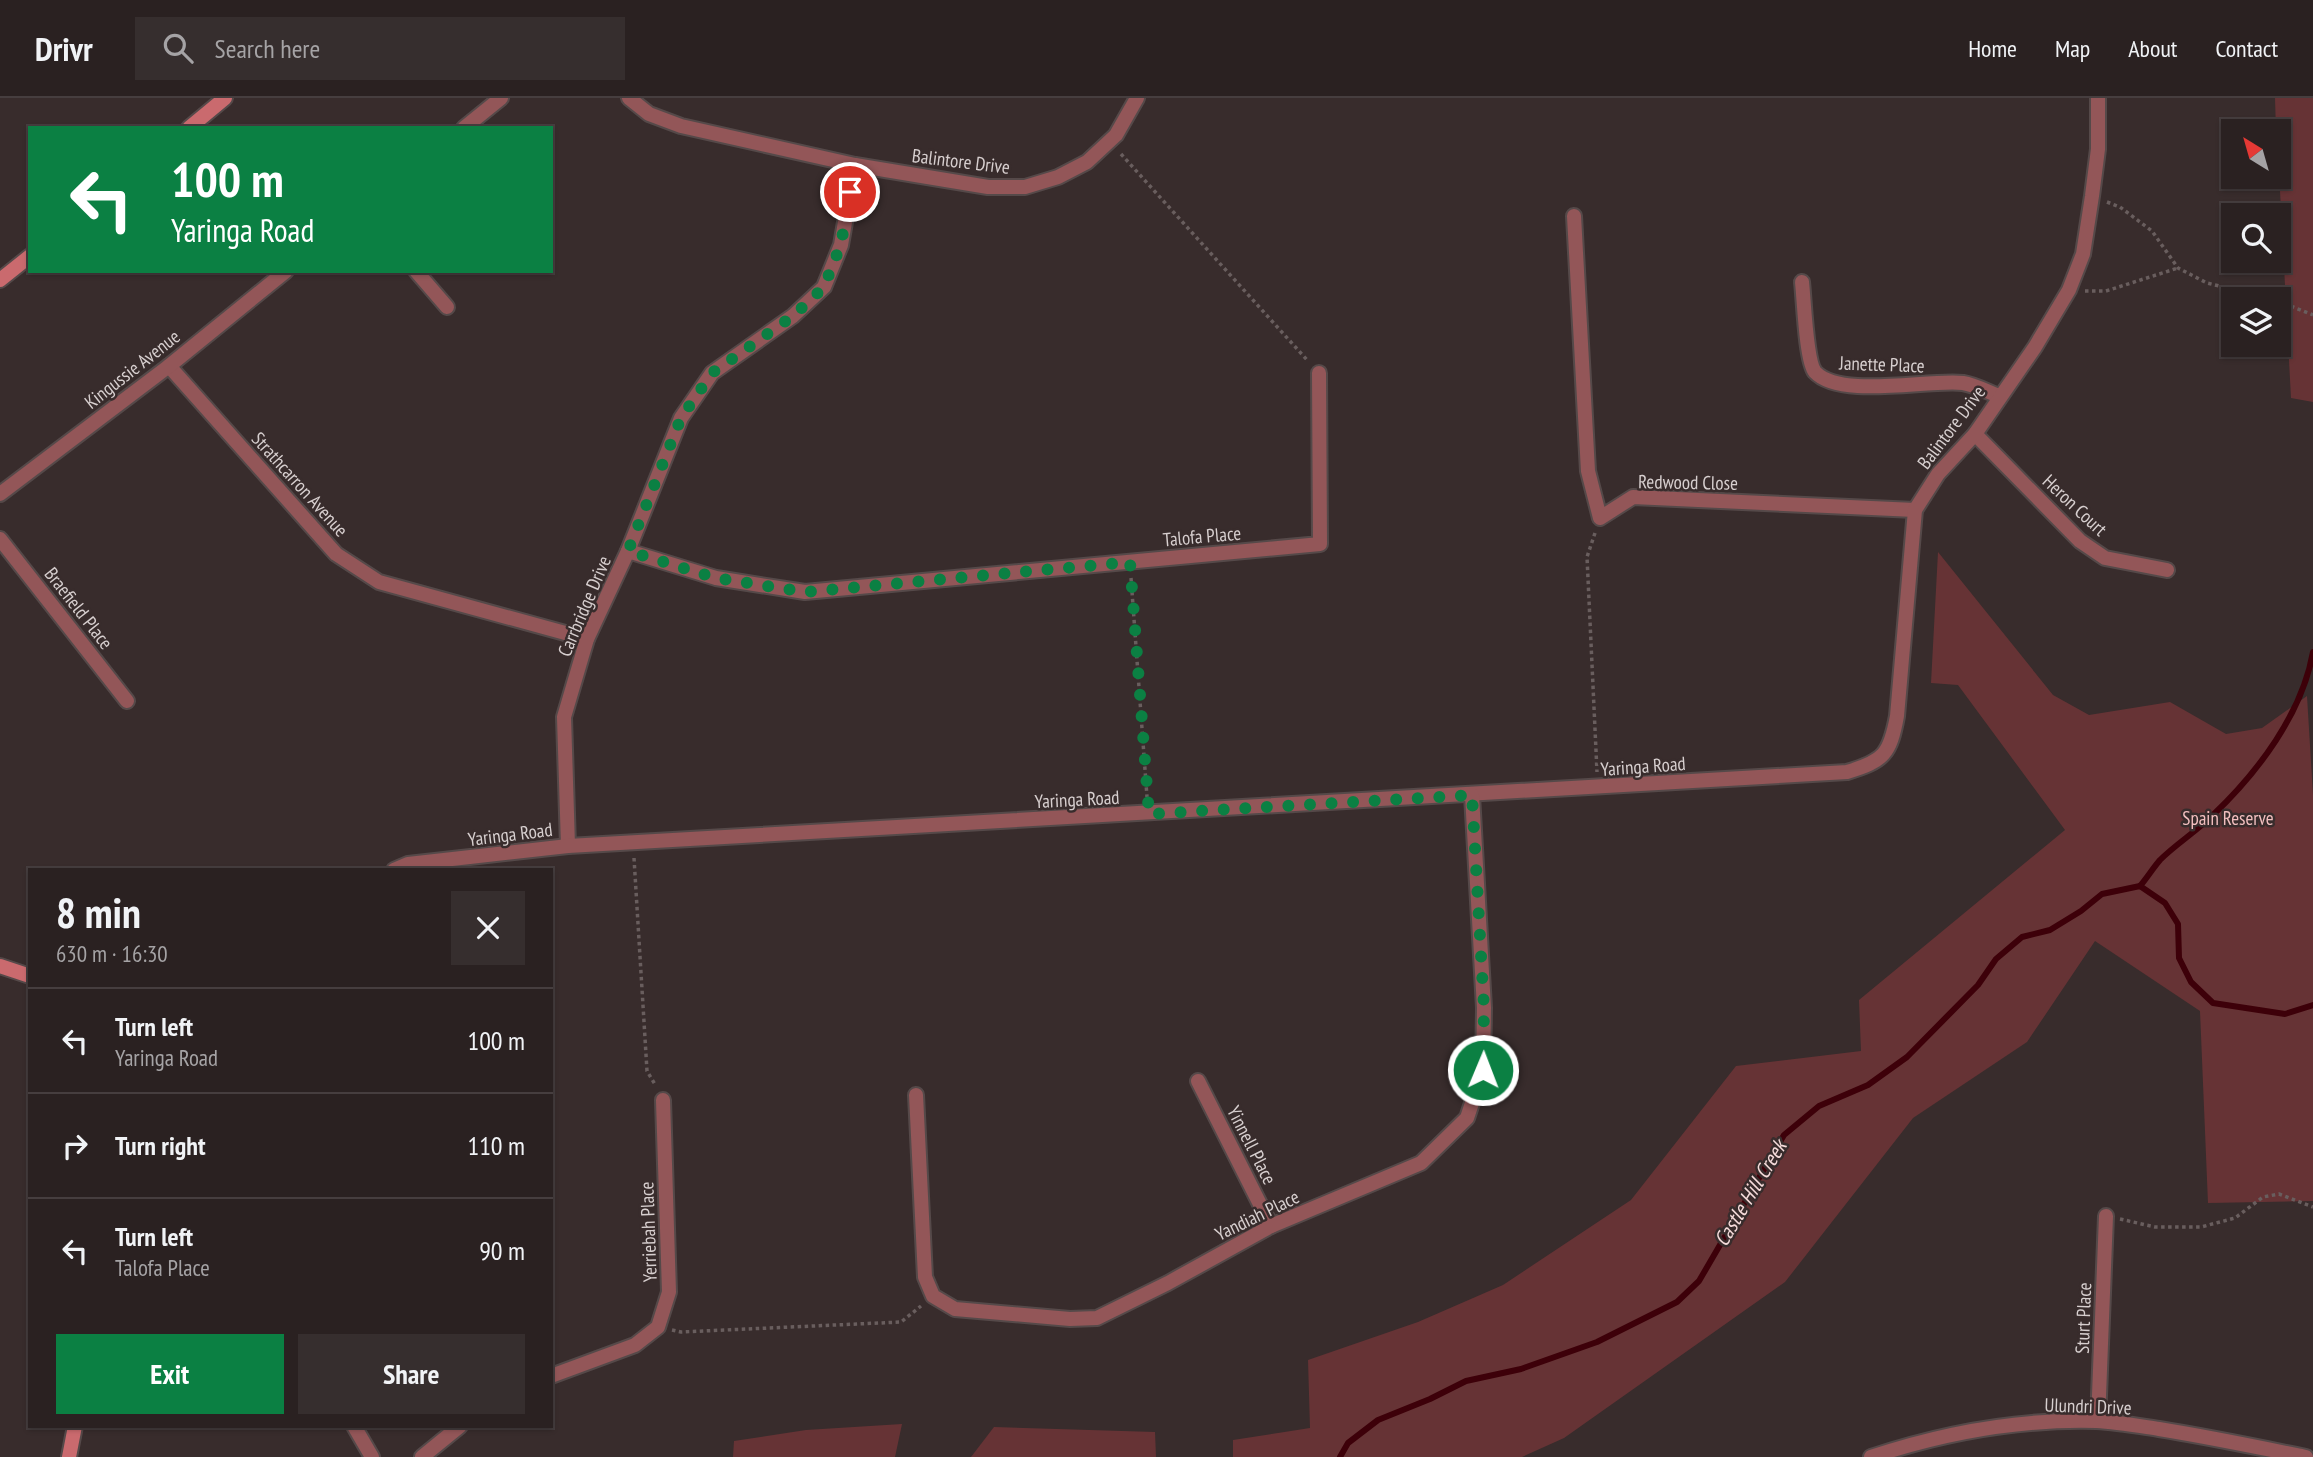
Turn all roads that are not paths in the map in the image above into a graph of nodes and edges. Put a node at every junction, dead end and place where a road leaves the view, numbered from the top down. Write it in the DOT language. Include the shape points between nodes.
graph roads {
  1 [pos="225,98"];
  2 [pos="501,98"];
  3 [pos="629,98"];
  4 [pos="1137,98"];
  5 [pos="2098,98"];
  6 [pos="191,126"];
  7 [pos="466,126"];
  8 [pos="855,165"];
  9 [pos="1574,216"];
  10 [pos="28,259"];
  11 [pos="284,273"];
  12 [pos="418,273"];
  13 [pos="0,281"];
  14 [pos="1802,282"];
  15 [pos="447,307"];
  16 [pos="169,366"];
  17 [pos="1319,373"];
  18 [pos="1999,396"];
  19 [pos="1975,434"];
  20 [pos="0,494"];
  21 [pos="1915,510"];
  22 [pos="0,539"];
  23 [pos="628,551"];
  24 [pos="2167,570"];
  25 [pos="587,639"];
  26 [pos="127,701"];
  27 [pos="1847,772"];
  28 [pos="1472,795"];
  29 [pos="568,846"];
  30 [pos="399,868"];
  31 [pos="0,966"];
  32 [pos="28,974"];
  33 [pos="1198,1081"];
  34 [pos="916,1095"];
  35 [pos="663,1100"];
  36 [pos="2106,1216"];
  37 [pos="1271,1226"];
  38 [pos="553,1375"];
  39 [pos="2098,1421"];
  40 [pos="75,1428"];
  41 [pos="355,1428"];
  42 [pos="458,1428"];
  43 [pos="69,1457"];
  44 [pos="372,1457"];
  45 [pos="422,1457"];
  46 [pos="1871,1457"];
  47 [pos="2306,1457"];
  1 -- 6 [label="main road"];
  2 -- 7 [label="street"];
  3 -- 8 [label="street, Balintore Drive" via="649,114 681,126"];
  4 -- 8 [label="street, Balintore Drive" via="1110,141 1087,162 1025,187 988,187"];
  5 -- 18 [label="street, Balintore Drive" via="2098,149 2082,254 2069,290"];
  8 -- 23 [label="street, Carrbridge Drive" via="841,244 824,287 793,316 712,373 681,418"];
  9 -- 21 [label="street, Redwood Close" via="1588,471 1600,518 1633,497"];
  10 -- 13 [label="main road"];
  11 -- 16 [label="street, Kingussie Avenue"];
  12 -- 15 [label="street"];
  14 -- 18 [label="street, Janette Place" via="1808,354 1815,371 1829,381 1854,386 1964,383"];
  16 -- 20 [label="street, Kingussie Avenue"];
  16 -- 25 [label="street, Strathcarron Avenue" via="336,554 379,582"];
  17 -- 23 [label="street, Talofa Place" via="1320,544 805,592 716,578"];
  18 -- 19 [label="street, Balintore Drive"];
  19 -- 21 [label="street, Balintore Drive" via="1938,474"];
  19 -- 24 [label="street, Heron Court" via="2080,541 2105,558"];
  21 -- 27 [label="street, Balintore Drive" via="1892,743 1874,764"];
  22 -- 26 [label="street, Braefield Place"];
  23 -- 25 [label="street, Carrbridge Drive"];
  25 -- 29 [label="street, Carrbridge Drive" via="564,717"];
  27 -- 28 [label="street, Yaringa Road"];
  28 -- 29 [label="street, Yaringa Road"];
  28 -- 37 [label="street, Yandiah Place" via="1484,1008 1483,1070 1467,1118 1421,1163"];
  29 -- 30 [label="street, Yaringa Road"];
  31 -- 32 [label="main road"];
  33 -- 37 [label="street, Yinnell Place"];
  34 -- 37 [label="street, Yandiah Place" via="925,1277 933,1296 956,1309 1097,1318"];
  35 -- 38 [label="street, Yerriebah Place" via="669,1292 658,1327 635,1345"];
  36 -- 39 [label="street, Sturt Place"];
  39 -- 46 [label="street, Ulundri Drive" via="1972,1431"];
  39 -- 47 [label="street, Ulundri Drive" via="2219,1438"];
  40 -- 43 [label="main road"];
  41 -- 44 [label="street"];
  42 -- 45 [label="street"];
}
